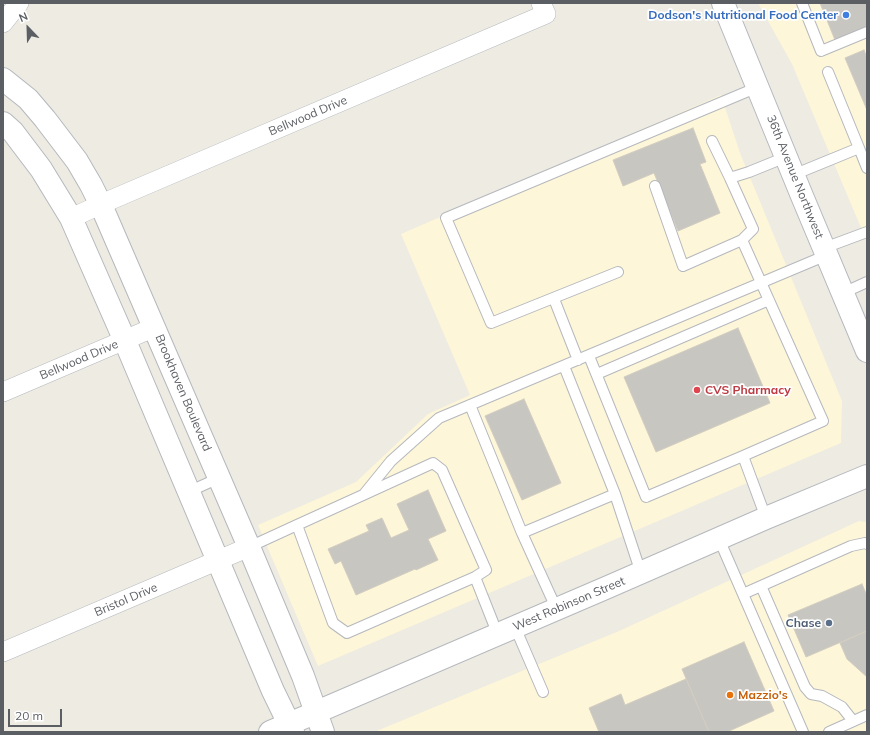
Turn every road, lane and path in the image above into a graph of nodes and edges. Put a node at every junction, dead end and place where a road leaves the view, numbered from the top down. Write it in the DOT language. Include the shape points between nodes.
graph roads {
  1 [pos="19,3"];
  2 [pos="723,3"];
  3 [pos="802,3"];
  4 [pos="544,8"];
  5 [pos="3,22"];
  6 [pos="867,32"];
  7 [pos="828,72"];
  8 [pos="3,79"];
  9 [pos="758,87"];
  10 [pos="3,123"];
  11 [pos="712,141"];
  12 [pos="859,148"];
  13 [pos="790,166"];
  14 [pos="867,168"];
  15 [pos="730,178"];
  16 [pos="655,186"];
  17 [pos="101,205"];
  18 [pos="71,218"];
  19 [pos="867,232"];
  20 [pos="742,240"];
  21 [pos="825,251"];
  22 [pos="618,272"];
  23 [pos="761,282"];
  24 [pos="867,282"];
  25 [pos="843,293"];
  26 [pos="554,299"];
  27 [pos="769,300"];
  28 [pos="154,328"];
  29 [pos="125,341"];
  30 [pos="867,351"];
  31 [pos="589,356"];
  32 [pos="578,360"];
  33 [pos="564,366"];
  34 [pos="597,374"];
  35 [pos="3,392"];
  36 [pos="470,405"];
  37 [pos="743,456"];
  38 [pos="867,476"];
  39 [pos="219,478"];
  40 [pos="188,492"];
  41 [pos="615,494"];
  42 [pos="363,495"];
  43 [pos="766,518"];
  44 [pos="297,525"];
  45 [pos="522,533"];
  46 [pos="719,539"];
  47 [pos="867,544"];
  48 [pos="249,547"];
  49 [pos="217,561"];
  50 [pos="641,573"];
  51 [pos="475,577"];
  52 [pos="761,586"];
  53 [pos="743,594"];
  54 [pos="557,610"];
  55 [pos="506,631"];
  56 [pos="3,652"];
  57 [pos="542,692"];
  58 [pos="867,715"];
  59 [pos="320,722"];
  60 [pos="853,722"];
  61 [pos="284,729"];
  62 [pos="803,732"];
  63 [pos="829,732"];
  1 -- 5 [label="street"];
  2 -- 9 [label="street, 36th Avenue Northwest"];
  3 -- 6 [label="lane" via="821,51"];
  4 -- 17 [label="street, Bellwood Drive"];
  7 -- 12 [label="lane"];
  8 -- 17 [label="street, Brookhaven Boulevard" via="28,99 45,119 77,161"];
  9 -- 13 [label="street, 36th Avenue Northwest"];
  9 -- 26 [label="lane" via="446,218 491,323"];
  10 -- 18 [label="street" via="41,169"];
  11 -- 15 [label="lane"];
  12 -- 13 [label="lane"];
  12 -- 14 [label="lane"];
  13 -- 15 [label="lane" via="749,172"];
  13 -- 21 [label="street, 36th Avenue Northwest"];
  15 -- 20 [label="lane" via="753,229"];
  16 -- 20 [label="lane" via="684,266"];
  17 -- 18 [label="street, Bellwood Drive"];
  17 -- 28 [label="street, Brookhaven Boulevard"];
  18 -- 29 [label="street"];
  19 -- 21 [label="lane"];
  20 -- 23 [label="lane"];
  21 -- 23 [label="lane"];
  21 -- 25 [label="street, 36th Avenue Northwest"];
  22 -- 26 [label="lane"];
  23 -- 27 [label="lane"];
  23 -- 31 [label="lane"];
  24 -- 25 [label="lane"];
  25 -- 30 [label="street, 36th Avenue Northwest"];
  26 -- 32 [label="lane"];
  27 -- 34 [label="lane"];
  27 -- 37 [label="lane" via="823,421"];
  28 -- 29 [label="street, Bellwood Drive"];
  28 -- 39 [label="street, Brookhaven Boulevard"];
  29 -- 35 [label="street, Bellwood Drive"];
  29 -- 40 [label="street"];
  31 -- 32 [label="lane"];
  31 -- 34 [label="lane"];
  32 -- 33 [label="lane"];
  33 -- 36 [label="lane"];
  33 -- 41 [label="lane"];
  34 -- 37 [label="lane" via="646,497"];
  36 -- 42 [label="lane" via="439,418 391,461"];
  36 -- 45 [label="lane"];
  37 -- 43 [label="lane"];
  38 -- 43 [label="street, West Robinson Street"];
  39 -- 40 [label="lane"];
  39 -- 48 [label="street, Brookhaven Boulevard"];
  40 -- 49 [label="street"];
  41 -- 45 [label="lane"];
  41 -- 50 [label="lane"];
  42 -- 44 [label="lane"];
  42 -- 51 [label="lane" via="433,463 442,470 486,570"];
  43 -- 46 [label="street, West Robinson Street"];
  44 -- 48 [label="lane"];
  44 -- 51 [label="lane" via="333,623 346,632"];
  45 -- 54 [label="lane"];
  46 -- 50 [label="street, West Robinson Street"];
  46 -- 53 [label="lane"];
  47 -- 52 [label="lane" via="851,546"];
  48 -- 49 [label="street, Bristol Drive"];
  48 -- 59 [label="street, Brookhaven Boulevard"];
  49 -- 56 [label="street, Bristol Drive"];
  49 -- 61 [label="street" via="273,691"];
  50 -- 54 [label="street, West Robinson Street"];
  51 -- 55 [label="lane"];
  52 -- 53 [label="lane"];
  52 -- 60 [label="lane" via="805,687 811,694 822,696 842,707"];
  53 -- 62 [label="lane"];
  54 -- 55 [label="street, West Robinson Street"];
  55 -- 57 [label="lane"];
  55 -- 59 [label="street, West Robinson Street"];
  58 -- 60 [label="lane"];
  59 -- 61 [label="street, West Robinson Street"];
  60 -- 63 [label="lane"];
}
